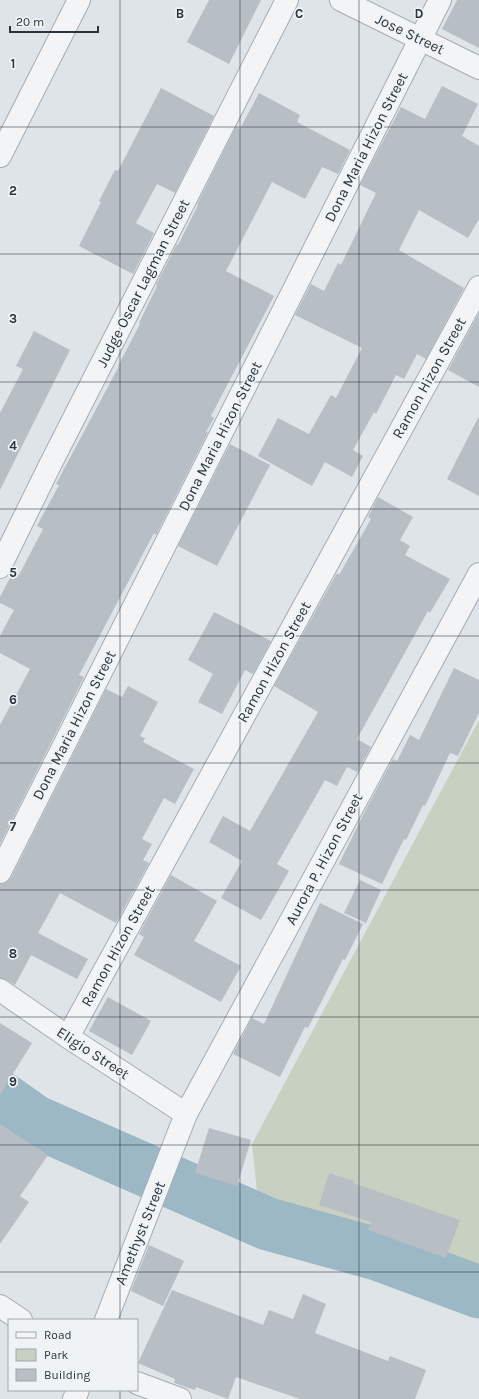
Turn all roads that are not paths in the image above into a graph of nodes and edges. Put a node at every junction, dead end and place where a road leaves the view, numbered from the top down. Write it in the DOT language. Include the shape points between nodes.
graph roads {
  1 [pos="79,0"];
  2 [pos="287,0"];
  3 [pos="341,0"];
  4 [pos="440,0"];
  5 [pos="420,40"];
  6 [pos="479,68"];
  7 [pos="0,156"];
  8 [pos="479,287"];
  9 [pos="0,567"];
  10 [pos="479,574"];
  11 [pos="0,872"];
  12 [pos="0,990"];
  13 [pos="68,1037"];
  14 [pos="186,1114"];
  15 [pos="175,1146"];
  16 [pos="0,1306"];
  17 [pos="20,1319"];
  18 [pos="106,1319"];
  19 [pos="138,1383"];
  20 [pos="180,1399"];
  1 -- 7 [label="street"];
  2 -- 9 [label="street, Judge Oscar Lagman Street"];
  3 -- 5 [label="street, Jose Street"];
  4 -- 5 [label="street, Dona Maria Hizon Street"];
  5 -- 6 [label="street, Jose Street"];
  5 -- 11 [label="street, Dona Maria Hizon Street"];
  8 -- 13 [label="street, Ramon Hizon Street"];
  10 -- 14 [label="street, Aurora P. Hizon Street"];
  12 -- 13 [label="street, Eligio Street"];
  13 -- 14 [label="street, Eligio Street"];
  14 -- 15 [label="street, Aurora P. Hizon Street"];
  15 -- 18 [label="street, Amethyst Street"];
  16 -- 17 [label="street"];
  19 -- 20 [label="street"];
}
